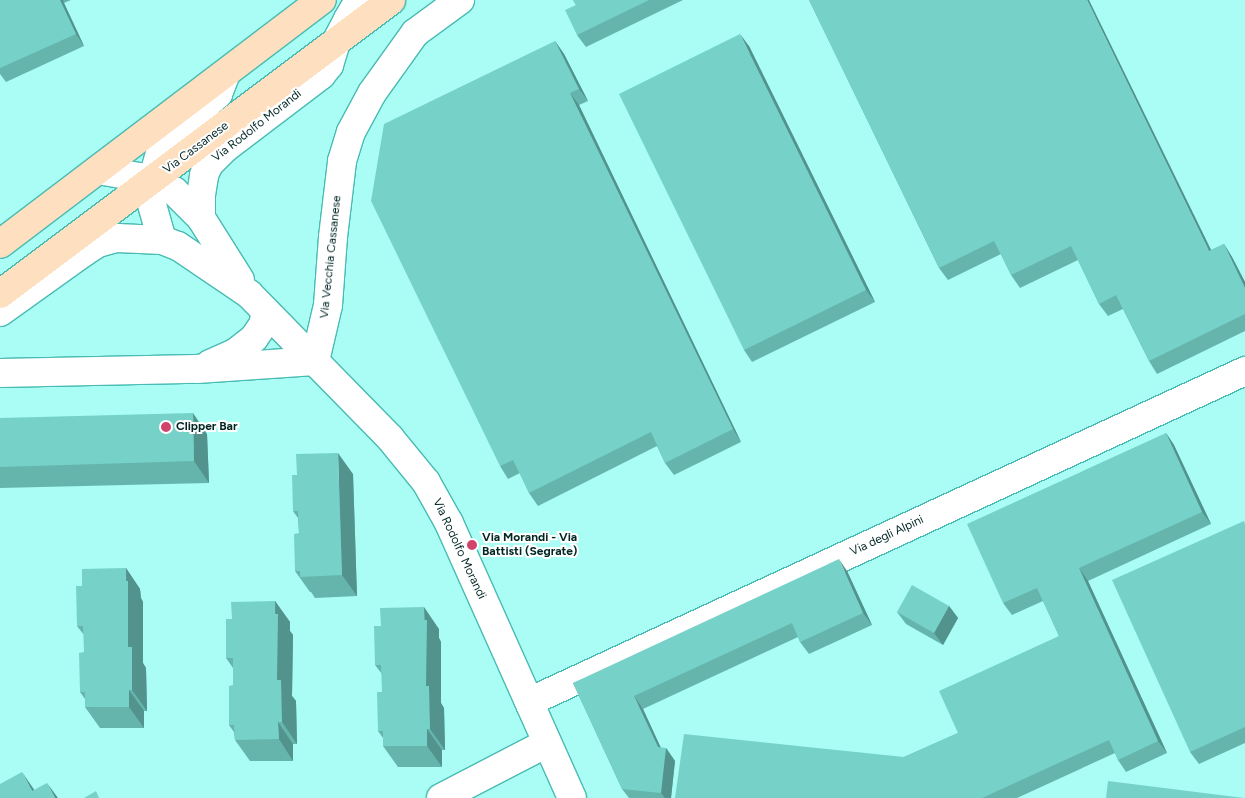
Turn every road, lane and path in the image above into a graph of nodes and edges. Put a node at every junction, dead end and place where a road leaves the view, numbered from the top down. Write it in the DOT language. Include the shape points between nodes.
graph roads {
  1 [pos="322,0"];
  2 [pos="364,0"];
  3 [pos="391,0"];
  4 [pos="460,0"];
  5 [pos="336,42"];
  6 [pos="226,73"];
  7 [pos="98,170"];
  8 [pos="152,181"];
  9 [pos="201,218"];
  10 [pos="162,240"];
  11 [pos="0,244"];
  12 [pos="0,294"];
  13 [pos="258,303"];
  14 [pos="0,312"];
  15 [pos="315,361"];
  16 [pos="197,369"];
  17 [pos="1245,371"];
  18 [pos="0,374"];
  19 [pos="529,702"];
  20 [pos="547,743"];
  21 [pos="441,798"];
  22 [pos="572,798"];
  1 -- 6 [label="main road"];
  2 -- 5 [label="street, Via Rodolfo Morandi" via="354,8"];
  3 -- 5 [label="main road, Via Cassanese"];
  4 -- 15 [label="street, Via Vecchia Cassanese" via="415,33 372,93 351,132 342,161 332,237 328,305"];
  5 -- 8 [label="main road, Via Cassanese"];
  5 -- 9 [label="street, Via Rodolfo Morandi" via="328,65 313,83 225,148 209,164 202,186"];
  6 -- 7 [label="main road"];
  6 -- 8 [label="street" via="218,94 164,143"];
  7 -- 8 [label="street, Via Rodolfo Morandi"];
  7 -- 11 [label="main road"];
  8 -- 9 [label="street, Via Rodolfo Morandi" via="174,191"];
  8 -- 10 [label="street" via="151,208"];
  8 -- 12 [label="main road, Via Cassanese"];
  9 -- 13 [label="street, Via Rodolfo Morandi"];
  10 -- 13 [label="street, Via Rodolfo Morandi" via="194,255"];
  10 -- 14 [label="street, Via Rodolfo Morandi" via="116,238 98,244"];
  13 -- 15 [label="street, Via Rodolfo Morandi"];
  13 -- 16 [label="street" via="263,325 254,338 235,353"];
  15 -- 16 [label="street"];
  15 -- 19 [label="street, Via Rodolfo Morandi" via="390,438 434,496"];
  16 -- 18 [label="street"];
  17 -- 19 [label="street, Via degli Alpini"];
  19 -- 20 [label="street, Via Rodolfo Morandi"];
  20 -- 21 [label="street"];
  20 -- 22 [label="street, Via Rodolfo Morandi"];
}
